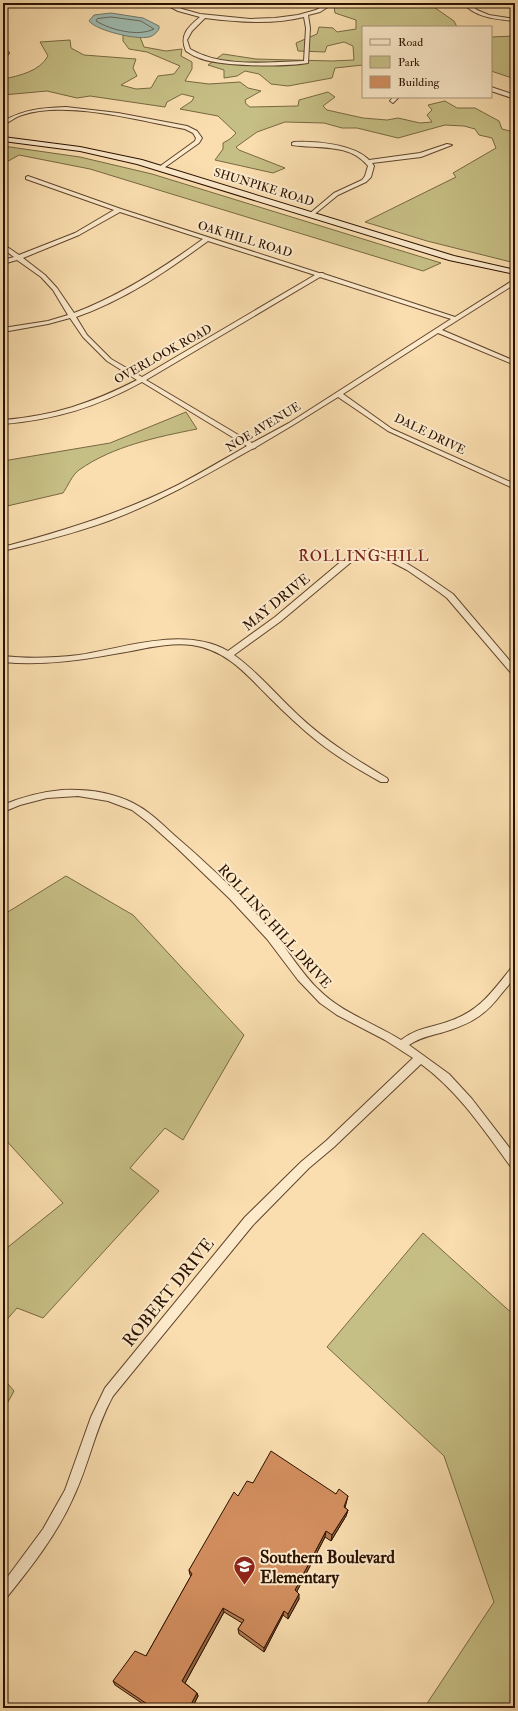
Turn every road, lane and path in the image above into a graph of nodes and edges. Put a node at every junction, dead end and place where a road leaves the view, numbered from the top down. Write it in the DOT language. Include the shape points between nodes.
graph roads {
  1 [pos="165,3"];
  2 [pos="332,3"];
  3 [pos="464,3"];
  4 [pos="204,16"];
  5 [pos="306,16"];
  6 [pos="515,20"];
  7 [pos="3,48"];
  8 [pos="3,59"];
  9 [pos="492,90"];
  10 [pos="515,97"];
  11 [pos="3,123"];
  12 [pos="3,139"];
  13 [pos="294,144"];
  14 [pos="449,145"];
  15 [pos="369,162"];
  16 [pos="161,168"];
  17 [pos="28,178"];
  18 [pos="119,210"];
  19 [pos="311,215"];
  20 [pos="207,239"];
  21 [pos="3,246"];
  22 [pos="19,257"];
  23 [pos="3,262"];
  24 [pos="515,272"];
  25 [pos="322,274"];
  26 [pos="515,281"];
  27 [pos="72,316"];
  28 [pos="456,319"];
  29 [pos="3,330"];
  30 [pos="438,331"];
  31 [pos="515,363"];
  32 [pos="143,380"];
  33 [pos="339,394"];
  34 [pos="3,422"];
  35 [pos="253,447"];
  36 [pos="515,487"];
  37 [pos="3,549"];
  38 [pos="229,654"];
  39 [pos="3,659"];
  40 [pos="515,672"];
  41 [pos="384,780"];
  42 [pos="3,809"];
  43 [pos="515,970"];
  44 [pos="402,1046"];
  45 [pos="420,1058"];
  46 [pos="515,1164"];
  47 [pos="3,1593"];
  1 -- 4 [label="street" via="179,10"];
  2 -- 5 [label="street"];
  3 -- 6 [label="street" via="481,14"];
  4 -- 5 [label="street" via="258,20"];
  4 -- 5 [label="street" via="190,30 185,40 185,45 195,55 260,65 306,62"];
  7 -- 8 [label="street" via="7,53"];
  9 -- 10 [label="street"];
  11 -- 16 [label="street" via="35,110 68,108 186,128 197,134 197,142"];
  12 -- 16 [label="main road, SHUNPIKE ROAD" via="80,149"];
  13 -- 15 [label="street" via="342,149"];
  14 -- 15 [label="street" via="421,155"];
  15 -- 19 [label="street" via="371,169 366,179 336,194"];
  16 -- 19 [label="main road, SHUNPIKE ROAD"];
  17 -- 18 [label="street, OAK HILL ROAD"];
  18 -- 20 [label="street, OAK HILL ROAD"];
  18 -- 22 [label="street" via="62,242"];
  19 -- 24 [label="main road, SHUNPIKE ROAD" via="452,258"];
  20 -- 25 [label="street, OAK HILL ROAD"];
  20 -- 27 [label="street" via="153,277"];
  21 -- 22 [label="street"];
  22 -- 23 [label="street"];
  22 -- 27 [label="street" via="55,289"];
  25 -- 28 [label="street, OAK HILL ROAD"];
  25 -- 32 [label="street, OVERLOOK ROAD"];
  26 -- 28 [label="street, NOE AVENUE"];
  27 -- 29 [label="street"];
  27 -- 32 [label="street" via="85,336 109,360"];
  28 -- 30 [label="street, NOE AVENUE"];
  30 -- 31 [label="street"];
  30 -- 33 [label="street, NOE AVENUE"];
  32 -- 34 [label="street, OVERLOOK ROAD" via="78,409"];
  32 -- 35 [label="street"];
  33 -- 35 [label="street, NOE AVENUE"];
  33 -- 36 [label="street, DALE DRIVE" via="390,430"];
  35 -- 37 [label="street, NOE AVENUE" via="180,487 126,512 60,534"];
  38 -- 39 [label="street" via="200,643 181,642 51,661"];
  38 -- 40 [label="street, MAY DRIVE" via="256,636 353,556 363,551 389,558 450,596"];
  38 -- 41 [label="street" via="242,663 315,734 353,762"];
  42 -- 44 [label="street, ROLLING HILL DRIVE" via="25,800 57,794 89,794 124,802 155,824 226,888 323,1000 343,1014 374,1028"];
  43 -- 44 [label="street" via="487,1005 474,1014 449,1026 416,1035"];
  44 -- 45 [label="street"];
  45 -- 46 [label="street" via="451,1083 472,1106"];
  45 -- 47 [label="street, ROBERT DRIVE" via="249,1220 109,1392 91,1429 69,1494 42,1541"];
}
